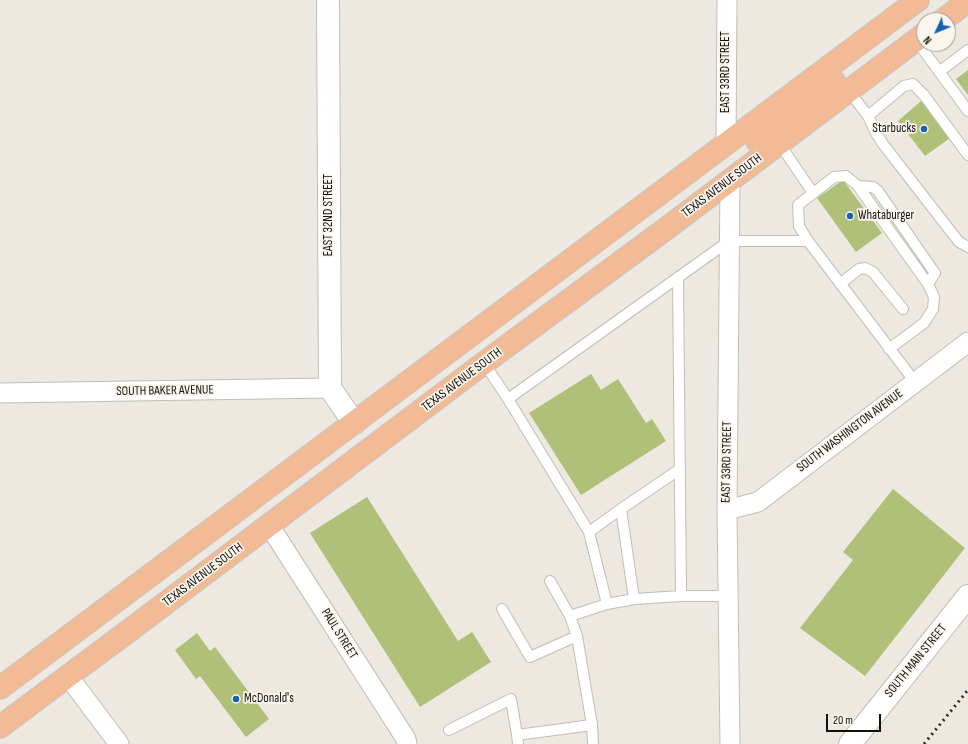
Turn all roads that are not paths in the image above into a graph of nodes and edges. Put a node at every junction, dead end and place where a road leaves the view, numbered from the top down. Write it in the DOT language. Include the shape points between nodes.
graph roads {
  1 [pos="328,0"];
  2 [pos="727,0"];
  3 [pos="918,0"];
  4 [pos="967,4"];
  5 [pos="955,12"];
  6 [pos="874,33"];
  7 [pos="916,40"];
  8 [pos="968,50"];
  9 [pos="928,52"];
  10 [pos="939,72"];
  11 [pos="849,91"];
  12 [pos="968,111"];
  13 [pos="868,116"];
  14 [pos="726,143"];
  15 [pos="779,143"];
  16 [pos="968,155"];
  17 [pos="730,180"];
  18 [pos="813,193"];
  19 [pos="808,240"];
  20 [pos="729,241"];
  21 [pos="968,247"];
  22 [pos="678,277"];
  23 [pos="840,284"];
  24 [pos="903,309"];
  25 [pos="968,342"];
  26 [pos="889,348"];
  27 [pos="484,363"];
  28 [pos="915,382"];
  29 [pos="330,388"];
  30 [pos="0,393"];
  31 [pos="508,399"];
  32 [pos="354,423"];
  33 [pos="680,469"];
  34 [pos="621,509"];
  35 [pos="727,510"];
  36 [pos="269,525"];
  37 [pos="589,532"];
  38 [pos="550,581"];
  39 [pos="681,596"];
  40 [pos="728,596"];
  41 [pos="968,596"];
  42 [pos="634,599"];
  43 [pos="167,602"];
  44 [pos="607,604"];
  45 [pos="502,609"];
  46 [pos="570,616"];
  47 [pos="577,636"];
  48 [pos="68,676"];
  49 [pos="0,688"];
  50 [pos="592,725"];
  51 [pos="0,727"];
  52 [pos="449,730"];
  53 [pos="518,740"];
  54 [pos="119,744"];
  55 [pos="407,744"];
  56 [pos="593,744"];
  57 [pos="730,744"];
  58 [pos="850,744"];
  1 -- 29 [label="street, EAST 32ND STREET"];
  2 -- 14 [label="street, EAST 33RD STREET"];
  3 -- 6 [label="main road"];
  4 -- 5 [label="main road"];
  6 -- 14 [label="main road"];
  6 -- 17 [label="main road" via="867,57 729,162"];
  7 -- 11 [label="main road, TEXAS AVENUE SOUTH"];
  8 -- 10 [label="lane"];
  9 -- 10 [label="lane"];
  10 -- 12 [label="lane"];
  11 -- 13 [label="lane"];
  11 -- 15 [label="main road, TEXAS AVENUE SOUTH"];
  13 -- 16 [label="lane" via="904,86 913,84"];
  13 -- 21 [label="lane" via="883,144 959,242"];
  14 -- 32 [label="main road"];
  15 -- 17 [label="main road, TEXAS AVENUE SOUTH"];
  15 -- 18 [label="lane"];
  17 -- 20 [label="street, EAST 33RD STREET"];
  17 -- 27 [label="main road, TEXAS AVENUE SOUTH"];
  18 -- 19 [label="lane" via="798,205 799,226"];
  18 -- 26 [label="lane" via="834,177 846,176 858,186 928,284 934,297 933,309 924,323"];
  19 -- 20 [label="lane"];
  19 -- 23 [label="lane"];
  20 -- 22 [label="lane"];
  20 -- 35 [label="street, EAST 33RD STREET"];
  22 -- 31 [label="lane"];
  22 -- 33 [label="lane"];
  23 -- 24 [label="lane" via="859,269 865,268 873,272"];
  23 -- 26 [label="lane"];
  25 -- 28 [label="street, SOUTH WASHINGTON AVENUE"];
  26 -- 28 [label="lane"];
  27 -- 31 [label="lane"];
  27 -- 36 [label="main road, TEXAS AVENUE SOUTH"];
  28 -- 35 [label="street, SOUTH WASHINGTON AVENUE" via="758,502"];
  29 -- 30 [label="street, SOUTH BAKER AVENUE"];
  29 -- 32 [label="street"];
  31 -- 37 [label="lane"];
  32 -- 43 [label="main road" via="336,456 181,572"];
  32 -- 49 [label="main road"];
  33 -- 34 [label="lane"];
  33 -- 39 [label="lane"];
  34 -- 37 [label="lane"];
  34 -- 42 [label="lane"];
  35 -- 40 [label="street, EAST 33RD STREET"];
  36 -- 43 [label="main road, TEXAS AVENUE SOUTH"];
  36 -- 55 [label="street, PAUL STREET"];
  37 -- 44 [label="lane"];
  38 -- 46 [label="lane"];
  39 -- 40 [label="lane"];
  39 -- 42 [label="lane"];
  40 -- 57 [label="street, EAST 33RD STREET"];
  41 -- 58 [label="street, SOUTH MAIN STREET"];
  42 -- 44 [label="lane"];
  43 -- 48 [label="main road, TEXAS AVENUE SOUTH"];
  44 -- 46 [label="lane"];
  45 -- 47 [label="lane" via="530,657"];
  46 -- 47 [label="lane"];
  47 -- 50 [label="lane"];
  48 -- 51 [label="main road, TEXAS AVENUE SOUTH"];
  48 -- 54 [label="street"];
  50 -- 53 [label="lane"];
  50 -- 56 [label="lane"];
  52 -- 53 [label="lane" via="511,699"];
}
